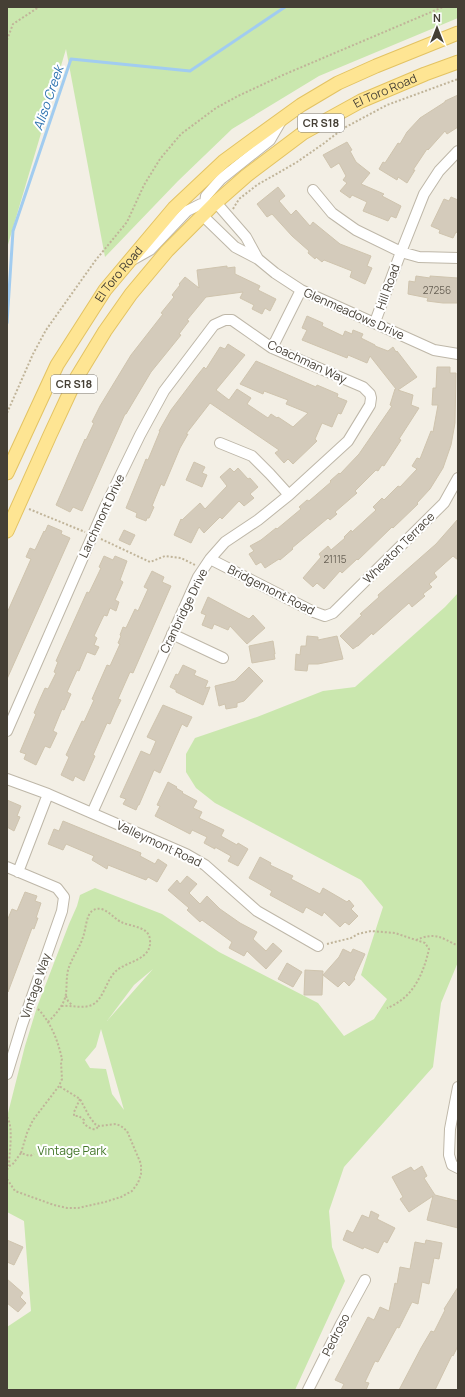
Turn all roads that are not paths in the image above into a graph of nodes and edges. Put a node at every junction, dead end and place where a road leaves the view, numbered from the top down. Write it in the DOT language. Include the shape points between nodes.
graph roads {
  1 [pos="458,32"];
  2 [pos="458,62"];
  3 [pos="284,118"];
  4 [pos="458,151"];
  5 [pos="313,190"];
  6 [pos="207,208"];
  7 [pos="401,252"];
  8 [pos="458,258"];
  9 [pos="258,259"];
  10 [pos="127,263"];
  11 [pos="301,290"];
  12 [pos="225,320"];
  13 [pos="374,322"];
  14 [pos="272,348"];
  15 [pos="458,354"];
  16 [pos="370,394"];
  17 [pos="220,443"];
  18 [pos="7,473"];
  19 [pos="458,478"];
  20 [pos="289,495"];
  21 [pos="7,531"];
  22 [pos="210,559"];
  23 [pos="333,613"];
  24 [pos="172,634"];
  25 [pos="223,658"];
  26 [pos="7,731"];
  27 [pos="7,779"];
  28 [pos="48,794"];
  29 [pos="92,813"];
  30 [pos="7,867"];
  31 [pos="18,872"];
  32 [pos="318,946"];
  33 [pos="7,1074"];
  34 [pos="458,1087"];
  35 [pos="455,1166"];
  36 [pos="365,1280"];
  37 [pos="308,1390"];
  1 -- 3 [label="main road, El Toro Road / CR S18" via="338,84"];
  2 -- 6 [label="main road, El Toro Road / CR S18" via="361,101 303,133"];
  3 -- 6 [label="street, El Toro Road / CR S18" via="270,140 221,179 206,196"];
  3 -- 10 [label="main road, El Toro Road" via="219,167 174,208"];
  4 -- 7 [label="street, Hill Road" via="439,171 424,194"];
  5 -- 7 [label="street" via="332,213 356,230"];
  6 -- 9 [label="street, Glenmeadows Drive" via="235,247"];
  6 -- 9 [label="street, Glenmeadows Drive" via="219,206 246,237"];
  6 -- 10 [label="street" via="201,204 187,211 150,250"];
  6 -- 21 [label="main road, El Toro Road / CR S18" via="131,294 105,331 77,377"];
  7 -- 8 [label="street" via="419,257"];
  7 -- 13 [label="street, Hill Road"];
  9 -- 11 [label="street, Glenmeadows Drive"];
  10 -- 18 [label="main road, El Toro Road" via="105,290 57,365"];
  11 -- 13 [label="street, Glenmeadows Drive"];
  11 -- 14 [label="street"];
  12 -- 14 [label="street, Coachman Way" via="232,320"];
  12 -- 26 [label="street, Larchmont Drive" via="214,325 164,391 140,435"];
  13 -- 15 [label="street, Glenmeadows Drive" via="434,350"];
  14 -- 16 [label="street, Coachman Way" via="363,387"];
  16 -- 20 [label="street, Cranbridge Drive" via="370,405 348,441"];
  17 -- 20 [label="street" via="252,456"];
  19 -- 23 [label="street, Wheaton Terrace" via="444,503"];
  20 -- 22 [label="street, Cranbridge Drive" via="225,542"];
  22 -- 23 [label="street, Bridgemont Road" via="314,612 325,616"];
  22 -- 24 [label="street, Cranbridge Drive" via="198,577"];
  24 -- 25 [label="street"];
  24 -- 29 [label="street, Cranbridge Drive"];
  27 -- 28 [label="street, Valleymont Road"];
  28 -- 29 [label="street, Valleymont Road"];
  28 -- 31 [label="street"];
  29 -- 32 [label="street, Valleymont Road" via="186,854 205,865 257,911"];
  30 -- 31 [label="street"];
  31 -- 33 [label="street, Vintage Way" via="57,888 64,898 62,911"];
  34 -- 35 [label="street" via="450,1129 449,1155"];
  36 -- 37 [label="street, Pedroso"];
}
